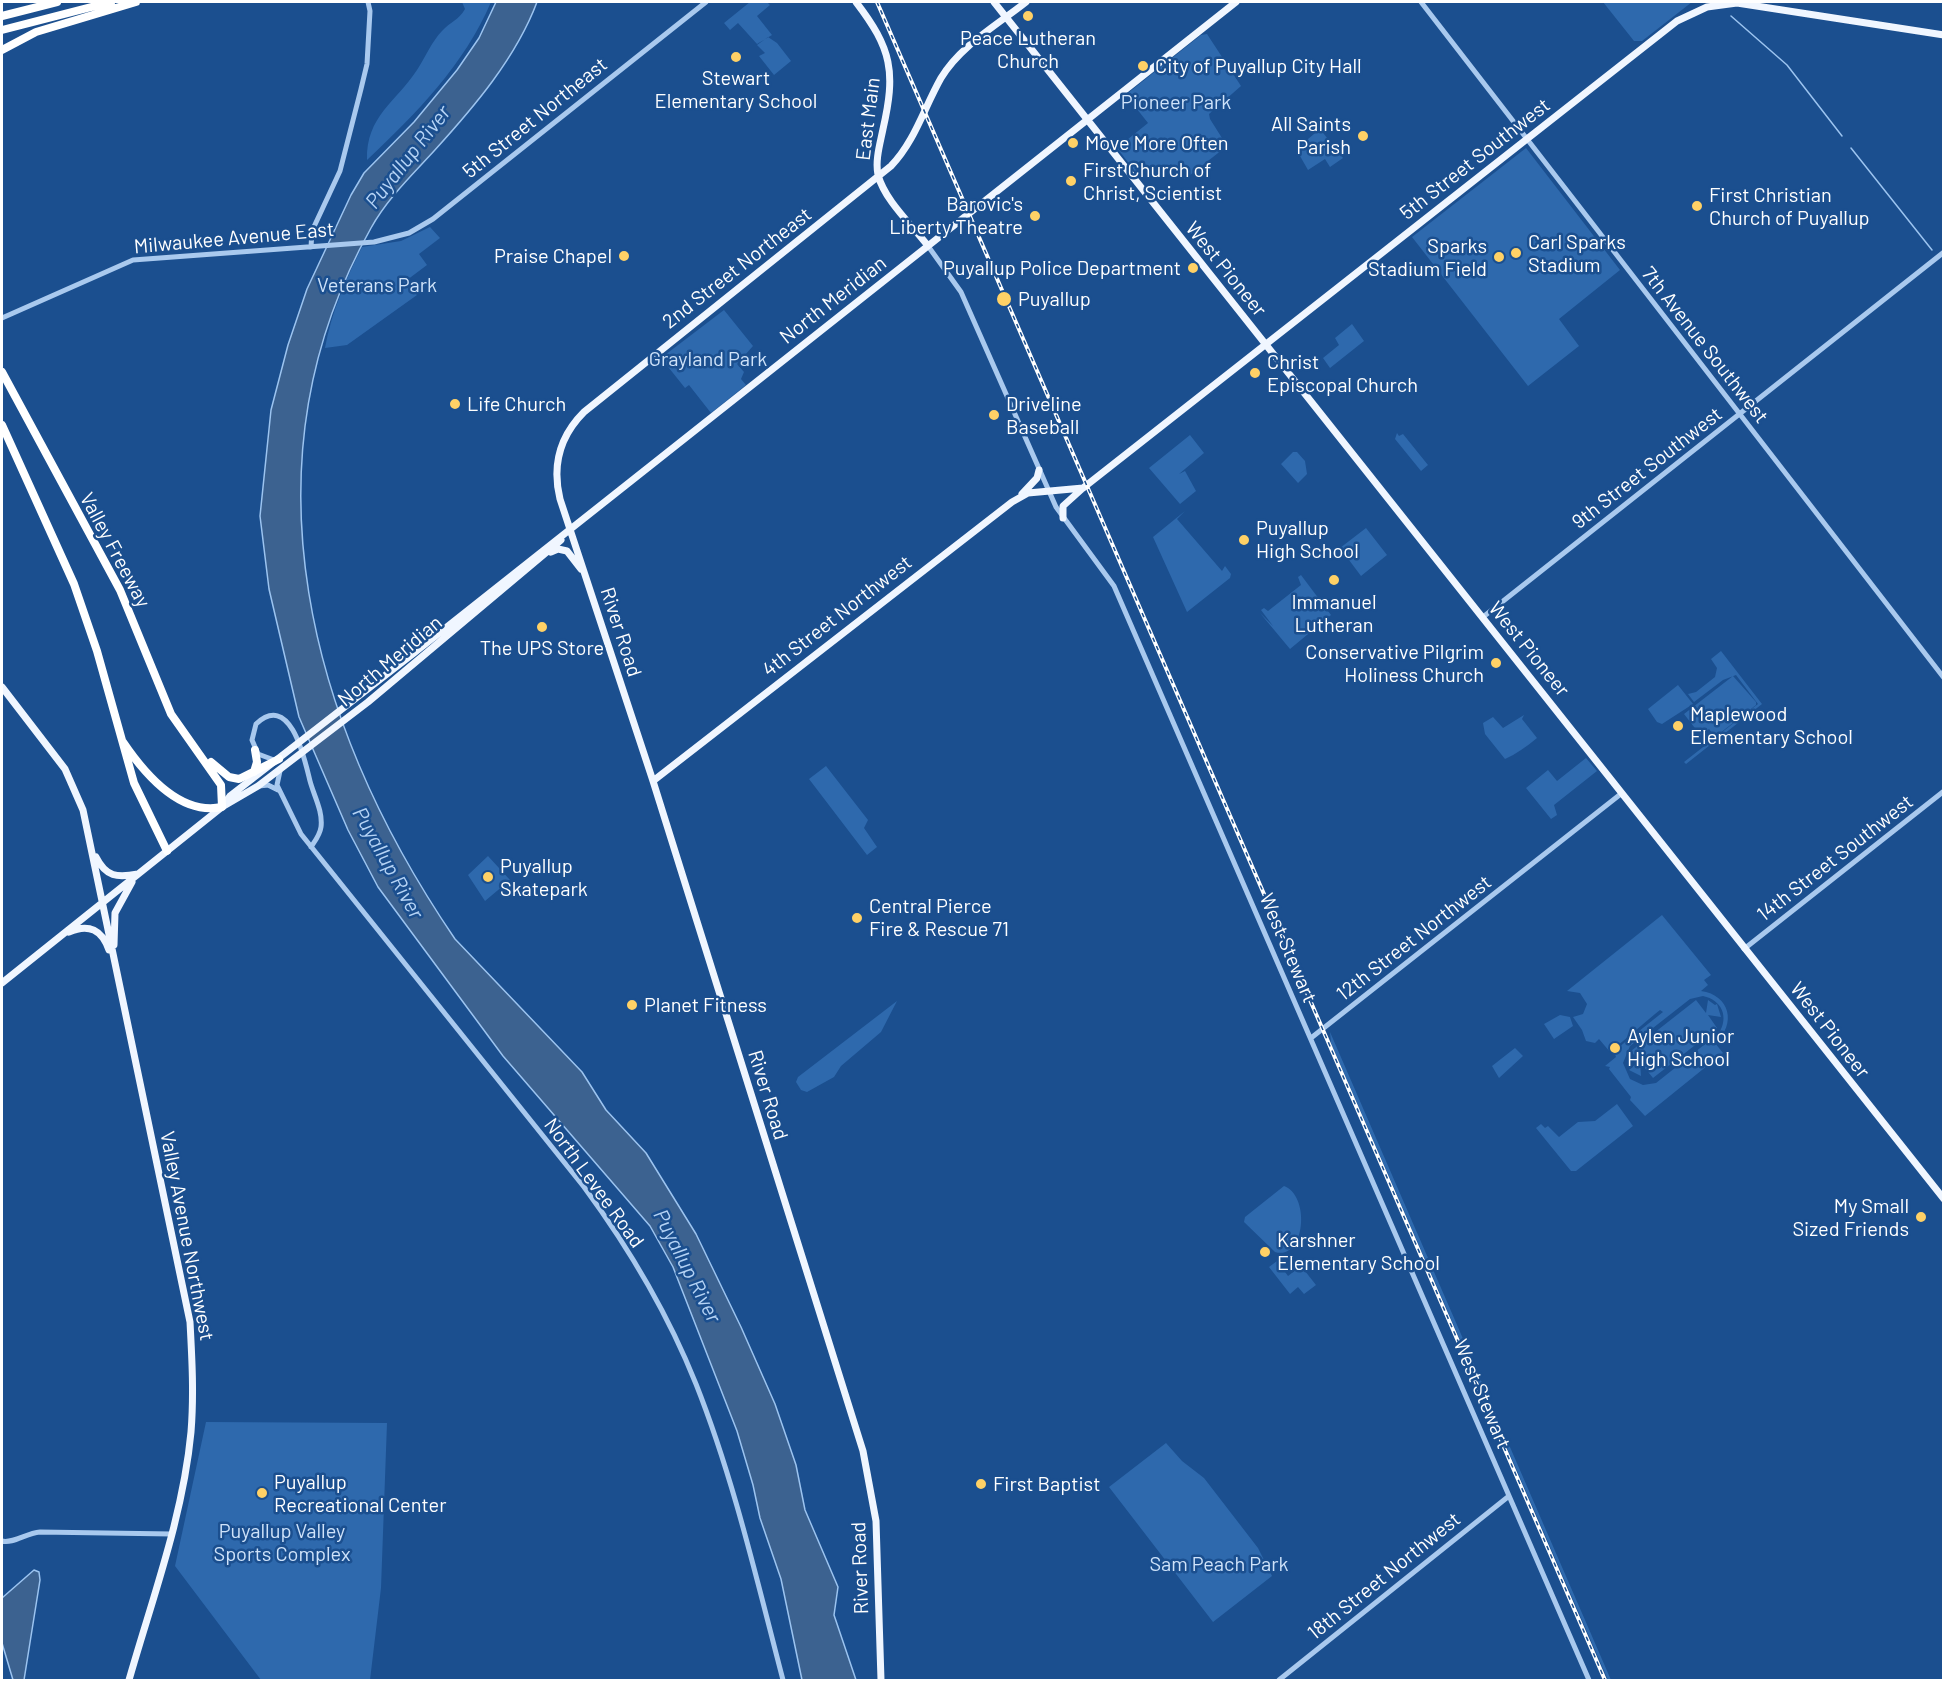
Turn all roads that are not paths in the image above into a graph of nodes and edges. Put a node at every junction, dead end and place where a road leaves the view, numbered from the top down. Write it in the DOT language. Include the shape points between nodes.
graph roads {
  1 [pos="57,2"];
  2 [pos="111,2"];
  3 [pos="136,2"];
  4 [pos="368,2"];
  5 [pos="706,2"];
  6 [pos="856,2"];
  7 [pos="994,2"];
  8 [pos="1026,2"];
  9 [pos="1236,2"];
  10 [pos="1421,2"];
  11 [pos="2,16"];
  12 [pos="1006,17"];
  13 [pos="2,30"];
  14 [pos="1944,35"];
  15 [pos="2,50"];
  16 [pos="1087,120"];
  17 [pos="1527,139"];
  18 [pos="879,177"];
  19 [pos="374,242"];
  20 [pos="928,246"];
  21 [pos="314,247"];
  22 [pos="1944,252"];
  23 [pos="2,318"];
  24 [pos="1265,344"];
  25 [pos="2,370"];
  26 [pos="1739,414"];
  27 [pos="2,425"];
  28 [pos="1039,470"];
  29 [pos="1083,488"];
  30 [pos="1048,492"];
  31 [pos="1012,501"];
  32 [pos="561,503"];
  33 [pos="589,515"];
  34 [pos="1063,518"];
  35 [pos="571,529"];
  36 [pos="539,560"];
  37 [pos="589,583"];
  38 [pos="1483,617"];
  39 [pos="1944,678"];
  40 [pos="2,687"];
  41 [pos="123,742"];
  42 [pos="194,746"];
  43 [pos="255,750"];
  44 [pos="283,762"];
  45 [pos="253,773"];
  46 [pos="653,782"];
  47 [pos="258,786"];
  48 [pos="1944,791"];
  49 [pos="1623,793"];
  50 [pos="283,796"];
  51 [pos="222,807"];
  52 [pos="311,847"];
  53 [pos="92,849"];
  54 [pos="167,852"];
  55 [pos="138,874"];
  56 [pos="102,903"];
  57 [pos="59,937"];
  58 [pos="1744,948"];
  59 [pos="114,962"];
  60 [pos="118,978"];
  61 [pos="2,982"];
  62 [pos="1311,1038"];
  63 [pos="1944,1199"];
  64 [pos="1509,1496"];
  65 [pos="172,1534"];
  66 [pos="3,1542"];
  67 [pos="129,1680"];
  68 [pos="783,1680"];
  69 [pos="881,1680"];
  70 [pos="1279,1680"];
  71 [pos="1589,1680"];
  1 -- 11 [label="highway"];
  2 -- 13 [label="highway"];
  3 -- 15 [label="highway" via="36,32"];
  4 -- 21 [label="street" via="365,75 345,155 312,231"];
  5 -- 19 [label="street, 5th Street Northeast" via="433,219 409,233"];
  6 -- 18 [label="main road, East Main" via="878,36 892,77 878,154"];
  7 -- 12 [label="main road, West Pioneer"];
  8 -- 12 [label="main road, 2nd Street Northeast"];
  9 -- 16 [label="main road, North Meridian"];
  10 -- 17 [label="street, 7th Avenue Southwest"];
  12 -- 16 [label="main road, West Pioneer"];
  12 -- 18 [label="main road, 2nd Street Northeast" via="957,57 907,147"];
  14 -- 17 [label="main road, 5th Street Southwest" via="1737,3 1707,7 1677,21"];
  16 -- 20 [label="main road, North Meridian"];
  16 -- 24 [label="main road, West Pioneer"];
  17 -- 24 [label="main road, 5th Street Southwest"];
  17 -- 26 [label="street, 7th Avenue Southwest"];
  18 -- 20 [label="main road"];
  18 -- 32 [label="main road, 2nd Street Northeast" via="578,418 566,435 557,461"];
  19 -- 21 [label="street, Milwaukee Avenue East"];
  20 -- 28 [label="street, West Stewart" via="961,292"];
  20 -- 33 [label="main road, North Meridian"];
  21 -- 23 [label="street, Milwaukee Avenue East" via="133,260"];
  22 -- 26 [label="street, 9th Street Southwest"];
  24 -- 29 [label="main road, 5th Street Southwest"];
  24 -- 38 [label="main road, West Pioneer"];
  25 -- 42 [label="highway, Valley Freeway" via="120,590 179,728"];
  26 -- 38 [label="street, 9th Street Southwest"];
  26 -- 39 [label="street, 7th Avenue Southwest"];
  27 -- 41 [label="highway" via="74,584"];
  28 -- 30 [label="street, West Stewart"];
  28 -- 31 [label="main road" via="1035,481"];
  29 -- 30 [label="main road, 4th Street Northwest"];
  29 -- 34 [label="main road, 5th Street Southwest" via="1063,506"];
  30 -- 31 [label="main road, 4th Street Northwest"];
  30 -- 34 [label="street, West Stewart"];
  31 -- 46 [label="main road, 4th Street Northwest"];
  32 -- 33 [label="main road" via="574,521"];
  32 -- 35 [label="main road, 2nd Street Northeast"];
  33 -- 35 [label="main road, North Meridian"];
  34 -- 62 [label="street, West Stewart" via="1114,586"];
  35 -- 36 [label="main road, North Meridian"];
  35 -- 37 [label="main road, River Road"];
  35 -- 44 [label="main road, North Meridian" via="382,678"];
  36 -- 37 [label="main road" via="558,549 564,550"];
  36 -- 44 [label="main road, North Meridian" via="381,691"];
  37 -- 46 [label="main road, River Road"];
  38 -- 49 [label="main road, West Pioneer"];
  40 -- 53 [label="main road, Valley Avenue Northwest" via="72,781"];
  41 -- 51 [label="highway" via="139,765 170,792 198,806"];
  41 -- 54 [label="highway" via="134,783"];
  42 -- 45 [label="highway" via="229,777 239,779"];
  42 -- 51 [label="highway" via="221,785"];
  43 -- 44 [label="street" via="265,758"];
  43 -- 45 [label="highway" via="257,762"];
  43 -- 52 [label="street" via="253,730 267,717 284,720 300,741 321,816 321,830"];
  44 -- 45 [label="highway"];
  44 -- 47 [label="main road, North Meridian"];
  44 -- 50 [label="street" via="276,780"];
  44 -- 51 [label="main road, North Meridian" via="230,796"];
  46 -- 69 [label="main road, River Road" via="863,1451 876,1521"];
  47 -- 50 [label="street" via="272,786"];
  47 -- 51 [label="main road, North Meridian"];
  48 -- 58 [label="street, 14th Street Southwest"];
  49 -- 58 [label="main road, West Pioneer"];
  49 -- 62 [label="street, 12th Street Northwest"];
  50 -- 52 [label="street, North Levee Road"];
  51 -- 54 [label="main road, North Meridian"];
  52 -- 68 [label="street, North Levee Road" via="584,1187 636,1266 674,1335 706,1410 755,1570"];
  53 -- 55 [label="main road" via="110,875"];
  53 -- 56 [label="main road, Valley Avenue Northwest"];
  54 -- 55 [label="main road, North Meridian"];
  55 -- 56 [label="main road, North Meridian"];
  55 -- 59 [label="main road" via="115,913"];
  56 -- 57 [label="main road, North Meridian"];
  56 -- 59 [label="main road, Valley Avenue Northwest"];
  57 -- 60 [label="main road" via="84,927 99,933"];
  57 -- 61 [label="main road, North Meridian"];
  58 -- 63 [label="main road, West Pioneer"];
  59 -- 60 [label="main road, Valley Avenue Northwest"];
  60 -- 65 [label="main road, Valley Avenue Northwest" via="190,1322 191,1432"];
  62 -- 64 [label="street, West Stewart"];
  64 -- 70 [label="street, 18th Street Northwest"];
  64 -- 71 [label="street, West Stewart"];
  65 -- 66 [label="street" via="30,1532"];
  65 -- 67 [label="main road, Valley Avenue Northwest"];
}
